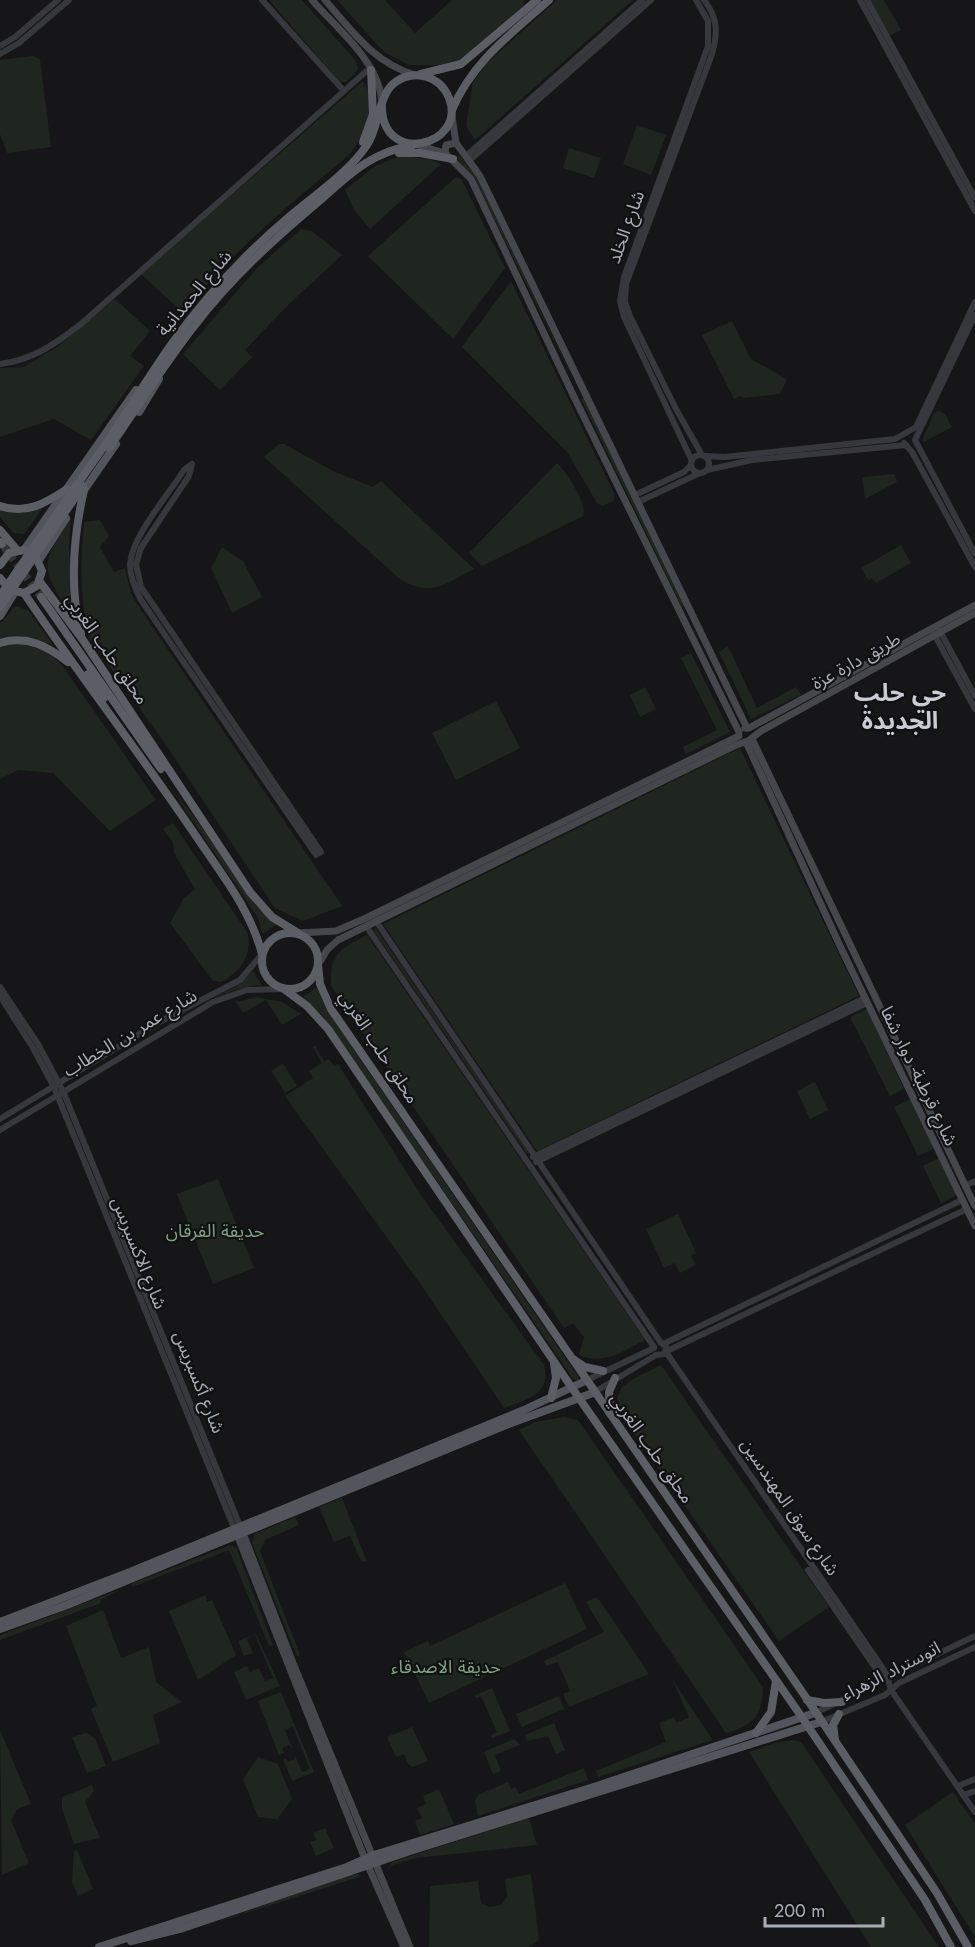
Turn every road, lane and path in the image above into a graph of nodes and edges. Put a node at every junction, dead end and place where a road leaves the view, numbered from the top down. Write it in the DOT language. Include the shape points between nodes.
graph roads {
  1 [pos="58,0"];
  2 [pos="69,0"];
  3 [pos="262,0"];
  4 [pos="325,0"];
  5 [pos="537,0"];
  6 [pos="549,0"];
  7 [pos="642,0"];
  8 [pos="651,0"];
  9 [pos="696,0"];
  10 [pos="704,0"];
  11 [pos="861,0"];
  12 [pos="867,0"];
  13 [pos="314,1"];
  14 [pos="0,46"];
  15 [pos="0,54"];
  16 [pos="707,58"];
  17 [pos="370,69"];
  18 [pos="415,75"];
  19 [pos="344,91"];
  20 [pos="382,104"];
  21 [pos="451,113"];
  22 [pos="456,143"];
  23 [pos="417,145"];
  24 [pos="445,153"];
  25 [pos="468,158"];
  26 [pos="453,159"];
  27 [pos="345,174"];
  28 [pos="975,198"];
  29 [pos="975,211"];
  30 [pos="499,216"];
  31 [pos="491,220"];
  32 [pos="975,302"];
  33 [pos="975,315"];
  34 [pos="0,364"];
  35 [pos="156,374"];
  36 [pos="584,392"];
  37 [pos="574,397"];
  38 [pos="907,434"];
  39 [pos="915,440"];
  40 [pos="907,445"];
  41 [pos="703,456"];
  42 [pos="692,463"];
  43 [pos="192,464"];
  44 [pos="707,470"];
  45 [pos="700,473"];
  46 [pos="67,489"];
  47 [pos="84,490"];
  48 [pos="637,499"];
  49 [pos="0,506"];
  50 [pos="51,525"];
  51 [pos="0,530"];
  52 [pos="20,550"];
  53 [pos="975,554"];
  54 [pos="39,560"];
  55 [pos="0,563"];
  56 [pos="975,567"];
  57 [pos="39,582"];
  58 [pos="1,583"];
  59 [pos="20,592"];
  60 [pos="0,596"];
  61 [pos="975,605"];
  62 [pos="0,607"];
  63 [pos="690,608"];
  64 [pos="682,612"];
  65 [pos="975,613"];
  66 [pos="0,616"];
  67 [pos="937,633"];
  68 [pos="83,640"];
  69 [pos="0,643"];
  70 [pos="76,668"];
  71 [pos="975,696"];
  72 [pos="975,709"];
  73 [pos="748,728"];
  74 [pos="745,738"];
  75 [pos="186,796"];
  76 [pos="174,804"];
  77 [pos="376,921"];
  78 [pos="366,926"];
  79 [pos="298,933"];
  80 [pos="845,946"];
  81 [pos="262,954"];
  82 [pos="318,965"];
  83 [pos="0,987"];
  84 [pos="284,989"];
  85 [pos="0,996"];
  86 [pos="866,1000"];
  87 [pos="56,1085"];
  88 [pos="60,1093"];
  89 [pos="927,1117"];
  90 [pos="0,1119"];
  91 [pos="0,1130"];
  92 [pos="537,1159"];
  93 [pos="528,1162"];
  94 [pos="975,1181"];
  95 [pos="965,1186"];
  96 [pos="962,1200"];
  97 [pos="975,1206"];
  98 [pos="967,1209"];
  99 [pos="580,1222"];
  100 [pos="975,1226"];
  101 [pos="572,1227"];
  102 [pos="612,1270"];
  103 [pos="605,1275"];
  104 [pos="782,1286"];
  105 [pos="786,1295"];
  106 [pos="712,1319"];
  107 [pos="716,1327"];
  108 [pos="662,1344"];
  109 [pos="655,1350"];
  110 [pos="666,1352"];
  111 [pos="568,1356"];
  112 [pos="554,1359"];
  113 [pos="603,1371"];
  114 [pos="615,1378"];
  115 [pos="585,1381"];
  116 [pos="572,1388"];
  117 [pos="593,1393"];
  118 [pos="551,1398"];
  119 [pos="580,1400"];
  120 [pos="611,1416"];
  121 [pos="239,1531"];
  122 [pos="808,1570"];
  123 [pos="99,1588"];
  124 [pos="0,1622"];
  125 [pos="0,1629"];
  126 [pos="975,1636"];
  127 [pos="975,1647"];
  128 [pos="867,1651"];
  129 [pos="887,1680"];
  130 [pos="776,1681"];
  131 [pos="891,1690"];
  132 [pos="807,1700"];
  133 [pos="842,1702"];
  134 [pos="815,1713"];
  135 [pos="839,1714"];
  136 [pos="804,1722"];
  137 [pos="821,1722"];
  138 [pos="772,1732"];
  139 [pos="756,1733"];
  140 [pos="836,1746"];
  141 [pos="975,1779"];
  142 [pos="958,1786"];
  143 [pos="975,1791"];
  144 [pos="963,1795"];
  145 [pos="975,1812"];
  146 [pos="374,1855"];
  147 [pos="367,1863"];
  148 [pos="378,1863"];
  149 [pos="99,1947"];
  150 [pos="112,1947"];
  151 [pos="404,1947"];
  152 [pos="410,1947"];
  153 [pos="951,1947"];
  154 [pos="968,1947"];
  1 -- 14 [label="street"];
  2 -- 15 [label="street" via="19,43"];
  3 -- 19 [label="street"];
  4 -- 18 [label="main road" via="371,53 396,69"];
  5 -- 18 [label="highway" via="461,64"];
  6 -- 21 [label="highway" via="485,56 469,75"];
  7 -- 25 [label="street"];
  8 -- 25 [label="street"];
  9 -- 16 [label="street, شارع الخلد" via="709,28"];
  10 -- 16 [label="street" via="716,28"];
  11 -- 29 [label="street"];
  12 -- 28 [label="street"];
  13 -- 17 [label="main road"];
  16 -- 41 [label="street" via="625,294 630,316"];
  16 -- 42 [label="street, شارع الخلد" via="624,277 620,301 627,325"];
  17 -- 19 [label="street"];
  17 -- 20 [label="main road" via="380,87"];
  17 -- 27 [label="highway" via="374,103 371,123"];
  18 -- 20 [label="highway" via="393,84"];
  18 -- 21 [label="highway" via="427,76 446,90"];
  19 -- 34 [label="street" via="81,324 41,353"];
  20 -- 23 [label="highway" via="384,124 390,133"];
  20 -- 27 [label="highway, شارع الحمدانية" via="378,125 368,144"];
  21 -- 22 [label="main road"];
  21 -- 23 [label="highway" via="444,132"];
  22 -- 24 [label="main road" via="446,145"];
  22 -- 25 [label="main road"];
  23 -- 24 [label="main road"];
  23 -- 27 [label="highway, شارع الحمدانية" via="377,154"];
  24 -- 26 [label="main road"];
  25 -- 30 [label="main road"];
  26 -- 27 [label="highway" via="396,153"];
  26 -- 31 [label="main road" via="467,172"];
  27 -- 35 [label="highway, شارع الحمدانية" via="260,242 230,272 184,327"];
  30 -- 31 [label="main road"];
  30 -- 36 [label="main road"];
  31 -- 37 [label="main road"];
  32 -- 38 [label="street" via="916,427"];
  33 -- 39 [label="street"];
  35 -- 46 [label="main road" via="141,382"];
  35 -- 47 [label="main road" via="153,391"];
  35 -- 50 [label="highway, شارع الحمدانية"];
  36 -- 37 [label="main road"];
  36 -- 48 [label="main road"];
  37 -- 64 [label="main road"];
  38 -- 39 [label="street"];
  38 -- 40 [label="street" via="903,440"];
  38 -- 41 [label="street" via="895,439"];
  39 -- 40 [label="street" via="913,445"];
  39 -- 53 [label="street"];
  40 -- 44 [label="street" via="752,460"];
  40 -- 56 [label="street"];
  41 -- 42 [label="street" via="696,456"];
  41 -- 44 [label="street" via="709,462"];
  42 -- 45 [label="street"];
  42 -- 48 [label="street" via="684,472"];
  43 -- 43 [label="street" via="184,470 135,545 131,577 141,600 316,855 321,852 141,587 136,564 141,548 189,476"];
  44 -- 45 [label="street"];
  45 -- 48 [label="street"];
  46 -- 49 [label="highway" via="32,508"];
  46 -- 52 [label="main road"];
  47 -- 54 [label="main road"];
  47 -- 68 [label="highway" via="75,527 74,585"];
  48 -- 63 [label="main road"];
  50 -- 60 [label="highway"];
  50 -- 62 [label="highway"];
  51 -- 52 [label="highway"];
  52 -- 54 [label="highway"];
  52 -- 55 [label="highway"];
  54 -- 57 [label="highway"];
  57 -- 59 [label="highway" via="33,589"];
  57 -- 68 [label="highway, محلق حلب الغربي"];
  58 -- 59 [label="highway"];
  59 -- 66 [label="main road"];
  59 -- 70 [label="highway, محلق حلب الغربي"];
  61 -- 73 [label="main road"];
  63 -- 64 [label="main road"];
  63 -- 73 [label="main road"];
  64 -- 74 [label="main road"];
  65 -- 67 [label="main road, طريق دارة عزة"];
  67 -- 71 [label="street"];
  67 -- 72 [label="street"];
  67 -- 74 [label="main road, طريق دارة عزة"];
  68 -- 75 [label="highway, محلق حلب الغربي"];
  69 -- 70 [label="highway" via="38,643"];
  70 -- 76 [label="highway, محلق حلب الغربي"];
  73 -- 74 [label="main road"];
  74 -- 77 [label="main road"];
  74 -- 79 [label="main road" via="366,918 336,931"];
  74 -- 80 [label="main road"];
  75 -- 76 [label="highway" via="162,770 39,598"];
  75 -- 79 [label="highway, محلق حلب الغربي" via="250,892 272,918"];
  76 -- 81 [label="highway, محلق حلب الغربي" via="255,927"];
  77 -- 78 [label="main road"];
  77 -- 92 [label="street, شارع سوق المهندسين"];
  78 -- 82 [label="main road" via="338,940"];
  78 -- 93 [label="street"];
  79 -- 81 [label="highway" via="276,936"];
  79 -- 82 [label="highway" via="314,945"];
  80 -- 86 [label="main road, شارع قرطبة- دوار شفا"];
  80 -- 89 [label="main road"];
  81 -- 84 [label="highway" via="266,976"];
  81 -- 87 [label="street, شارع عمر بن الخطاب" via="240,980 159,1022"];
  82 -- 84 [label="highway" via="304,986"];
  82 -- 111 [label="highway, محلق حلب الغربي" via="320,984 331,1009"];
  83 -- 87 [label="street" via="38,1044"];
  84 -- 88 [label="street, شارع عمر بن الخطاب" via="247,990 213,1002"];
  84 -- 112 [label="highway, محلق حلب الغربي" via="313,1011 328,1029"];
  85 -- 87 [label="street"];
  86 -- 89 [label="main road, شارع قرطبة- دوار شفا"];
  86 -- 92 [label="street"];
  87 -- 88 [label="street"];
  87 -- 90 [label="street, شارع عمر بن الخطاب"];
  88 -- 91 [label="street, شارع عمر بن الخطاب"];
  88 -- 121 [label="street, شارع الاكسبريس"];
  89 -- 95 [label="main road"];
  89 -- 96 [label="main road, شارع قرطبة- دوار شفا"];
  92 -- 93 [label="street"];
  92 -- 99 [label="street, شارع سوق المهندسين"];
  93 -- 101 [label="street"];
  94 -- 95 [label="street"];
  95 -- 97 [label="main road"];
  96 -- 98 [label="main road, شارع قرطبة- دوار شفا"];
  96 -- 104 [label="street"];
  98 -- 100 [label="main road, شارع قرطبة- دوار شفا"];
  98 -- 105 [label="street"];
  99 -- 101 [label="street"];
  99 -- 102 [label="street, شارع سوق المهندسين"];
  101 -- 103 [label="street"];
  102 -- 103 [label="street"];
  102 -- 108 [label="street, شارع سوق المهندسين"];
  103 -- 109 [label="street"];
  104 -- 105 [label="street"];
  104 -- 106 [label="street"];
  105 -- 107 [label="street"];
  106 -- 107 [label="street"];
  106 -- 108 [label="street"];
  107 -- 110 [label="street"];
  108 -- 109 [label="street"];
  108 -- 110 [label="street, شارع سوق المهندسين"];
  109 -- 110 [label="street" via="663,1356"];
  109 -- 113 [label="street"];
  109 -- 114 [label="street"];
  110 -- 128 [label="street, شارع سوق المهندسين"];
  111 -- 113 [label="highway" via="585,1367"];
  111 -- 115 [label="highway, محلق حلب الغربي"];
  112 -- 116 [label="highway, محلق حلب الغربي"];
  112 -- 118 [label="highway" via="556,1378"];
  113 -- 115 [label="street"];
  114 -- 117 [label="street"];
  114 -- 120 [label="highway" via="608,1397"];
  115 -- 116 [label="main road"];
  115 -- 117 [label="highway, محلق حلب الغربي"];
  116 -- 118 [label="main road"];
  116 -- 119 [label="highway, محلق حلب الغربي"];
  117 -- 119 [label="main road"];
  117 -- 120 [label="highway, محلق حلب الغربي"];
  118 -- 121 [label="main road"];
  119 -- 121 [label="main road"];
  119 -- 130 [label="highway, محلق حلب الغربي"];
  120 -- 132 [label="highway, محلق حلب الغربي"];
  121 -- 123 [label="main road"];
  121 -- 146 [label="main road"];
  121 -- 147 [label="main road"];
  122 -- 128 [label="street"];
  123 -- 124 [label="main road"];
  123 -- 125 [label="main road"];
  126 -- 129 [label="street, اتوستراد الزهراء"];
  127 -- 131 [label="street, اتوستراد الزهراء"];
  128 -- 129 [label="street, شارع سوق المهندسين" via="886,1673"];
  129 -- 131 [label="street, شارع سوق المهندسين"];
  129 -- 133 [label="street, اتوستراد الزهراء"];
  130 -- 136 [label="highway, محلق حلب الغربي"];
  130 -- 139 [label="highway" via="771,1712"];
  131 -- 135 [label="street, اتوستراد الزهراء"];
  131 -- 142 [label="street, شارع سوق المهندسين"];
  132 -- 133 [label="highway" via="824,1704"];
  132 -- 134 [label="highway, محلق حلب الغربي"];
  133 -- 134 [label="street, اتوستراد الزهراء"];
  134 -- 136 [label="main road"];
  134 -- 137 [label="highway, محلق حلب الغربي"];
  135 -- 137 [label="street, اتوستراد الزهراء"];
  135 -- 140 [label="highway" via="833,1725"];
  136 -- 137 [label="main road"];
  136 -- 138 [label="main road"];
  136 -- 153 [label="highway, محلق حلب الغربي" via="925,1900"];
  137 -- 140 [label="highway, محلق حلب الغربي"];
  138 -- 139 [label="main road"];
  138 -- 148 [label="main road"];
  139 -- 146 [label="main road"];
  140 -- 154 [label="highway, محلق حلب الغربي" via="937,1893"];
  141 -- 142 [label="street"];
  142 -- 144 [label="street, شارع سوق المهندسين"];
  143 -- 144 [label="street"];
  144 -- 145 [label="street, شارع سوق المهندسين"];
  146 -- 147 [label="main road"];
  146 -- 148 [label="main road"];
  147 -- 148 [label="main road"];
  147 -- 149 [label="main road"];
  147 -- 150 [label="main road" via="183,1928"];
  147 -- 151 [label="main road"];
  148 -- 152 [label="main road"];
}
